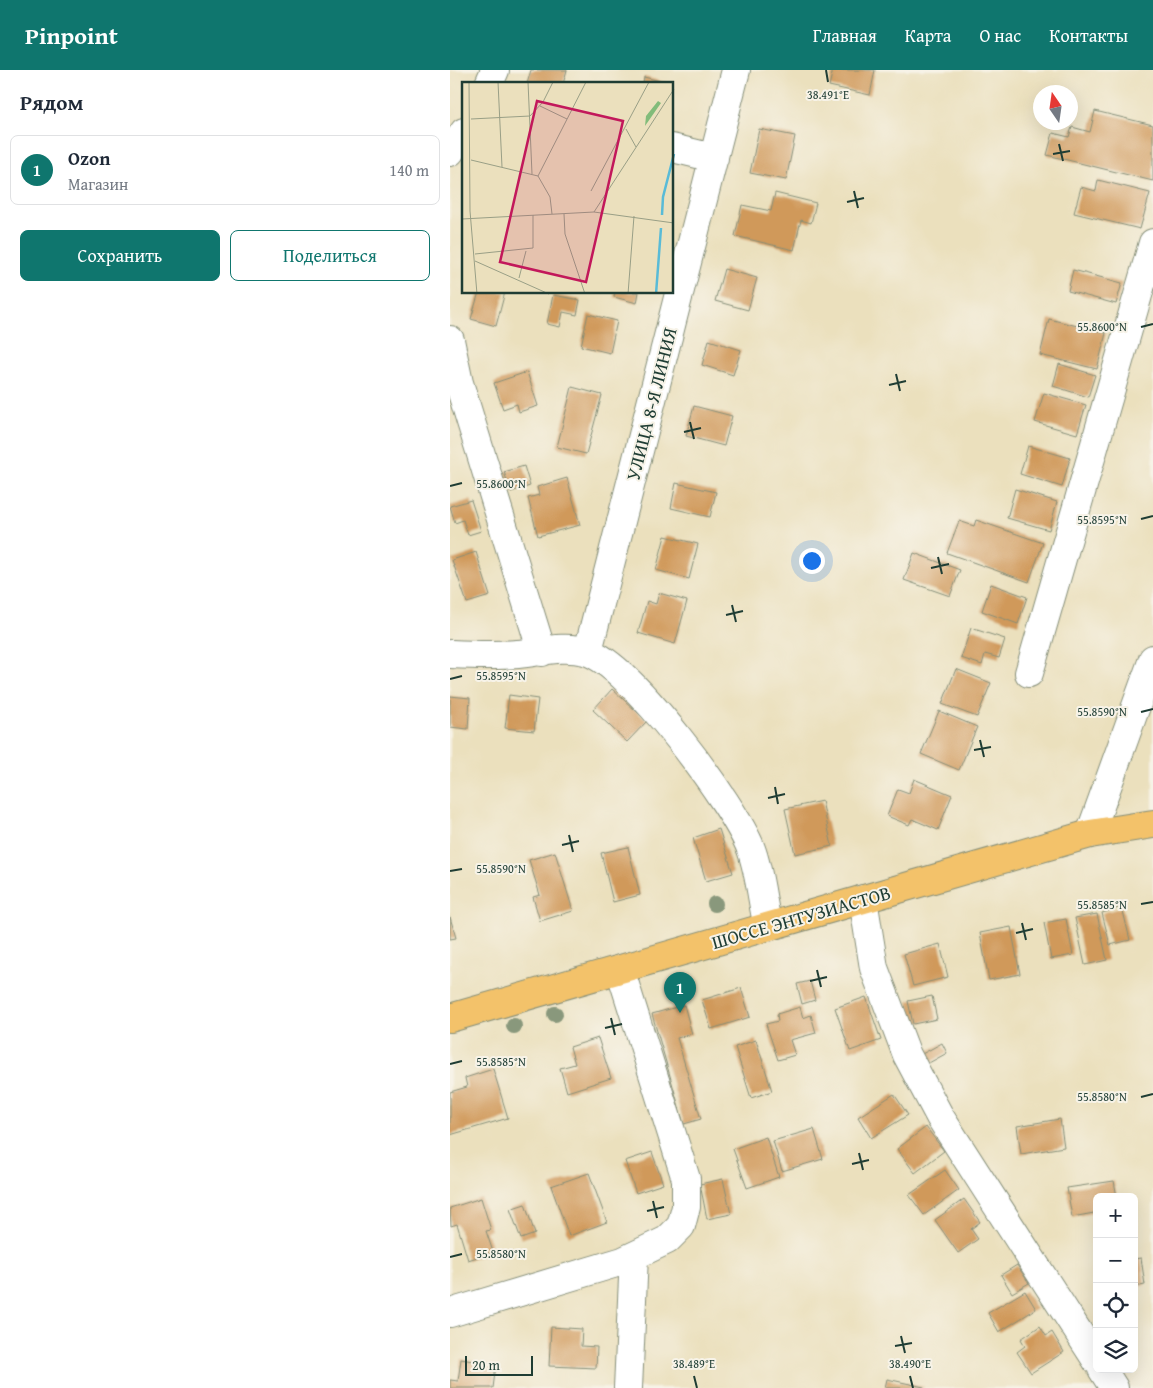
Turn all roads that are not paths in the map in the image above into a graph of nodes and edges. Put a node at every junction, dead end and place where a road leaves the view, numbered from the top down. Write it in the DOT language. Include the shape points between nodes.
graph roads {
  1 [pos="495,70"];
  2 [pos="736,70"];
  3 [pos="490,82"];
  4 [pos="462,135"];
  5 [pos="674,148"];
  6 [pos="450,152"];
  7 [pos="714,158"];
  8 [pos="1153,243"];
  9 [pos="450,340"];
  10 [pos="542,652"];
  11 [pos="588,652"];
  12 [pos="450,654"];
  13 [pos="1153,659"];
  14 [pos="1029,672"];
  15 [pos="1153,824"];
  16 [pos="1090,834"];
  17 [pos="863,899"];
  18 [pos="768,927"];
  19 [pos="620,969"];
  20 [pos="450,1018"];
  21 [pos="634,1256"];
  22 [pos="450,1313"];
  23 [pos="1093,1355"];
  24 [pos="1105,1373"];
  25 [pos="628,1388"];
  26 [pos="1114,1388"];
  1 -- 3 [label="street"];
  2 -- 7 [label="street, УЛИЦА 8-Я ЛИНИЯ"];
  4 -- 6 [label="street"];
  5 -- 7 [label="street"];
  7 -- 11 [label="street, УЛИЦА 8-Я ЛИНИЯ"];
  8 -- 14 [label="street"];
  9 -- 10 [label="street" via="460,384"];
  10 -- 11 [label="street" via="568,647"];
  10 -- 12 [label="street" via="496,656"];
  11 -- 18 [label="street" via="608,664 652,704 719,793 750,849"];
  13 -- 16 [label="street"];
  15 -- 16 [label="main road, ШОССЕ ЭНТУЗИАСТОВ"];
  16 -- 17 [label="main road, ШОССЕ ЭНТУЗИАСТОВ"];
  17 -- 18 [label="main road, ШОССЕ ЭНТУЗИАСТОВ"];
  17 -- 23 [label="street" via="874,968 907,1055 940,1117"];
  18 -- 19 [label="main road, ШОССЕ ЭНТУЗИАСТОВ"];
  19 -- 20 [label="main road, ШОССЕ ЭНТУЗИАСТОВ"];
  19 -- 21 [label="street" via="686,1179 686,1207 681,1226 667,1240"];
  21 -- 22 [label="street"];
  21 -- 25 [label="street"];
  24 -- 26 [label="street"];
}
